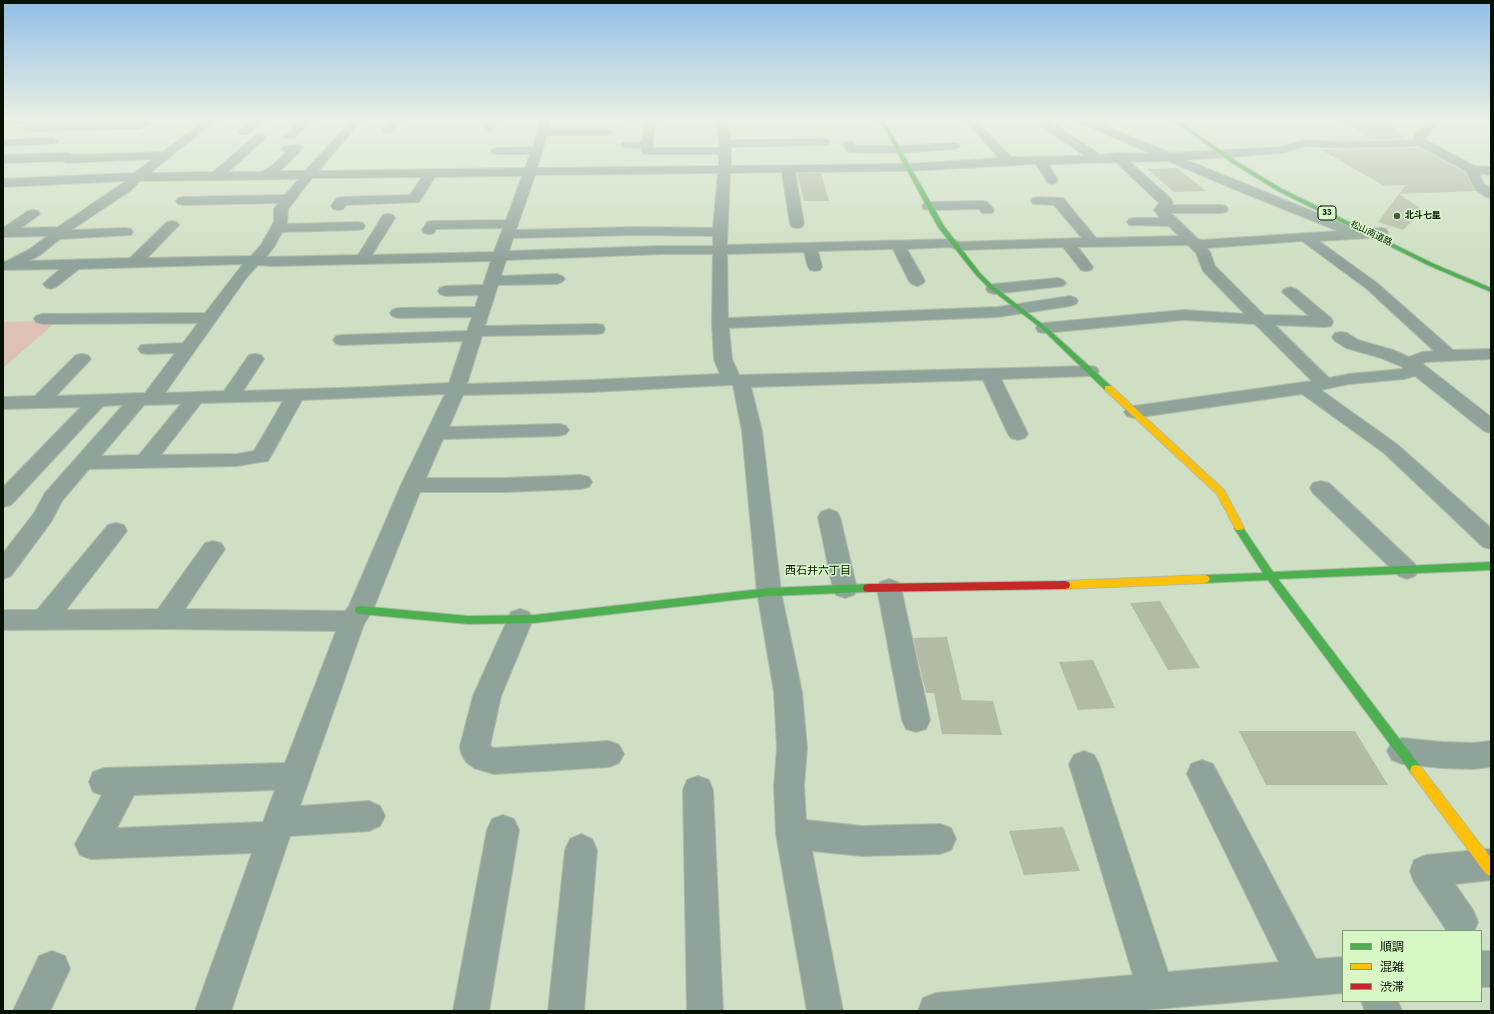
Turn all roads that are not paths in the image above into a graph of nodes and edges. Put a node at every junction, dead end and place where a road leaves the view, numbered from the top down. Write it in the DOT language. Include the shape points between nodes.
graph roads {
  1 [pos="151,166"];
  2 [pos="227,166"];
  3 [pos="279,166"];
  4 [pos="316,166"];
  5 [pos="341,166"];
  6 [pos="396,166"];
  7 [pos="532,166"];
  8 [pos="724,166"];
  9 [pos="918,166"];
  10 [pos="1044,166"];
  11 [pos="1128,166"];
  12 [pos="1192,166"];
  13 [pos="1248,166"];
  14 [pos="1466,166"];
  15 [pos="907,167"];
  16 [pos="314,169"];
  17 [pos="788,169"];
  18 [pos="1471,169"];
  19 [pos="724,170"];
  20 [pos="1491,171"];
  21 [pos="529,172"];
  22 [pos="392,173"];
  23 [pos="430,173"];
  24 [pos="265,175"];
  25 [pos="216,176"];
  26 [pos="137,177"];
  27 [pos="1052,180"];
  28 [pos="47,181"];
  29 [pos="1286,183"];
  30 [pos="5,184"];
  31 [pos="31,192"];
  32 [pos="1491,194"];
  33 [pos="290,199"];
  34 [pos="183,201"];
  35 [pos="1038,201"];
  36 [pos="338,206"];
  37 [pos="929,206"];
  38 [pos="1162,209"];
  39 [pos="1220,209"];
  40 [pos="987,210"];
  41 [pos="33,214"];
  42 [pos="388,218"];
  43 [pos="1134,222"];
  44 [pos="1172,222"];
  45 [pos="797,224"];
  46 [pos="172,225"];
  47 [pos="358,226"];
  48 [pos="278,228"];
  49 [pos="510,229"];
  50 [pos="429,230"];
  51 [pos="126,232"];
  52 [pos="720,232"];
  53 [pos="4,233"];
  54 [pos="60,233"];
  55 [pos="1370,234"];
  56 [pos="1305,236"];
  57 [pos="1151,241"];
  58 [pos="1092,242"];
  59 [pos="1194,242"];
  60 [pos="1067,243"];
  61 [pos="955,244"];
  62 [pos="898,245"];
  63 [pos="810,247"];
  64 [pos="720,250"];
  65 [pos="1164,254"];
  66 [pos="500,256"];
  67 [pos="362,260"];
  68 [pos="255,261"];
  69 [pos="135,262"];
  70 [pos="75,264"];
  71 [pos="4,266"];
  72 [pos="815,267"];
  73 [pos="1086,267"];
  74 [pos="908,274"];
  75 [pos="557,279"];
  76 [pos="1491,280"];
  77 [pos="1058,283"];
  78 [pos="51,284"];
  79 [pos="994,289"];
  80 [pos="1491,290"];
  81 [pos="446,292"];
  82 [pos="1290,292"];
  83 [pos="1070,301"];
  84 [pos="1019,308"];
  85 [pos="482,310"];
  86 [pos="398,314"];
  87 [pos="209,318"];
  88 [pos="42,319"];
  89 [pos="1260,319"];
  90 [pos="720,323"];
  91 [pos="589,326"];
  92 [pos="1044,328"];
  93 [pos="1341,337"];
  94 [pos="342,340"];
  95 [pos="187,348"];
  96 [pos="147,349"];
  97 [pos="1448,355"];
  98 [pos="1487,358"];
  99 [pos="82,359"];
  100 [pos="255,359"];
  101 [pos="1413,365"];
  102 [pos="1090,371"];
  103 [pos="989,374"];
  104 [pos="736,380"];
  105 [pos="1315,386"];
  106 [pos="456,389"];
  107 [pos="296,394"];
  108 [pos="230,396"];
  109 [pos="196,397"];
  110 [pos="145,399"];
  111 [pos="98,400"];
  112 [pos="40,402"];
  113 [pos="11,403"];
  114 [pos="1134,412"];
  115 [pos="3,418"];
  116 [pos="1491,427"];
  117 [pos="559,430"];
  118 [pos="436,433"];
  119 [pos="1018,434"];
  120 [pos="145,462"];
  121 [pos="83,463"];
  122 [pos="581,482"];
  123 [pos="412,485"];
  124 [pos="1321,488"];
  125 [pos="3,500"];
  126 [pos="830,517"];
  127 [pos="116,531"];
  128 [pos="1491,541"];
  129 [pos="213,549"];
  130 [pos="1491,566"];
  131 [pos="3,570"];
  132 [pos="1407,570"];
  133 [pos="1271,577"];
  134 [pos="889,588"];
  135 [pos="845,589"];
  136 [pos="769,592"];
  137 [pos="356,615"];
  138 [pos="44,619"];
  139 [pos="165,619"];
  140 [pos="520,619"];
  141 [pos="3,620"];
  142 [pos="916,720"];
  143 [pos="1402,750"];
  144 [pos="609,754"];
  145 [pos="1491,754"];
  146 [pos="1084,764"];
  147 [pos="1202,774"];
  148 [pos="295,776"];
  149 [pos="698,790"];
  150 [pos="369,816"];
  151 [pos="276,829"];
  152 [pos="503,830"];
  153 [pos="792,834"];
  154 [pos="940,838"];
  155 [pos="581,850"];
  156 [pos="1490,866"];
  157 [pos="1460,922"];
  158 [pos="52,969"];
  159 [pos="1342,976"];
  160 [pos="1306,977"];
  161 [pos="1156,991"];
  162 [pos="1380,1002"];
  163 [pos="31,1011"];
  164 [pos="213,1011"];
  165 [pos="471,1011"];
  166 [pos="566,1011"];
  167 [pos="705,1011"];
  168 [pos="825,1011"];
  169 [pos="936,1011"];
  170 [pos="1384,1011"];
  1 -- 26 [label="street"];
  2 -- 25 [label="street"];
  3 -- 24 [label="street"];
  4 -- 16 [label="street"];
  5 -- 16 [label="street"];
  6 -- 22 [label="street"];
  7 -- 21 [label="street"];
  8 -- 19 [label="street"];
  9 -- 15 [label="street"];
  10 -- 27 [label="street"];
  11 -- 38 [label="street" via="1165,201"];
  12 -- 55 [label="street" via="1297,211"];
  13 -- 55 [label="main road, 松山南道路 / 33" via="1280,190"];
  14 -- 18 [label="street"];
  15 -- 17 [label="street"];
  15 -- 37 [label="main road"];
  16 -- 22 [label="street"];
  16 -- 24 [label="street"];
  16 -- 33 [label="street"];
  17 -- 19 [label="street"];
  17 -- 45 [label="street"];
  18 -- 20 [label="street"];
  18 -- 32 [label="street" via="1479,186"];
  19 -- 21 [label="street"];
  19 -- 52 [label="street"];
  21 -- 23 [label="street"];
  21 -- 49 [label="street"];
  22 -- 23 [label="street"];
  23 -- 36 [label="street" via="414,199 342,201"];
  24 -- 25 [label="street"];
  25 -- 26 [label="street"];
  26 -- 28 [label="street"];
  26 -- 54 [label="street" via="126,188 75,220"];
  28 -- 30 [label="street"];
  28 -- 31 [label="street"];
  29 -- 55 [label="main road, 松山南道路 / 33" via="1332,208"];
  33 -- 34 [label="street"];
  33 -- 48 [label="street" via="281,209 281,222"];
  35 -- 58 [label="street" via="1058,201"];
  37 -- 40 [label="street" via="982,205"];
  37 -- 61 [label="main road"];
  38 -- 39 [label="street"];
  38 -- 44 [label="street"];
  41 -- 53 [label="street"];
  42 -- 67 [label="street"];
  43 -- 44 [label="street"];
  44 -- 59 [label="street"];
  46 -- 69 [label="street"];
  47 -- 48 [label="street"];
  48 -- 68 [label="street"];
  49 -- 50 [label="street" via="432,225"];
  49 -- 52 [label="street"];
  49 -- 66 [label="street"];
  51 -- 54 [label="street"];
  52 -- 64 [label="street"];
  53 -- 54 [label="street"];
  54 -- 71 [label="street" via="35,252"];
  55 -- 56 [label="street"];
  55 -- 76 [label="main road, 松山南道路 / 33"];
  55 -- 80 [label="main road, 松山南道路 / 33" via="1432,265"];
  56 -- 59 [label="street" via="1202,244"];
  56 -- 97 [label="street" via="1372,286"];
  57 -- 58 [label="street"];
  57 -- 59 [label="street"];
  57 -- 65 [label="street"];
  58 -- 60 [label="street"];
  59 -- 89 [label="street" via="1202,252 1208,268"];
  60 -- 61 [label="street"];
  60 -- 73 [label="street"];
  61 -- 62 [label="street"];
  61 -- 79 [label="main road" via="967,261"];
  62 -- 63 [label="street" via="862,252"];
  62 -- 74 [label="street"];
  63 -- 64 [label="street"];
  63 -- 72 [label="street"];
  64 -- 66 [label="street"];
  64 -- 90 [label="street"];
  66 -- 67 [label="street"];
  66 -- 85 [label="street"];
  67 -- 68 [label="street"];
  68 -- 69 [label="street"];
  68 -- 87 [label="street"];
  69 -- 70 [label="street"];
  70 -- 71 [label="street"];
  70 -- 78 [label="street"];
  75 -- 85 [label="street"];
  77 -- 79 [label="street"];
  79 -- 84 [label="main road"];
  81 -- 85 [label="street"];
  82 -- 89 [label="street" via="1325,322"];
  83 -- 84 [label="street"];
  84 -- 90 [label="street" via="990,312"];
  84 -- 92 [label="main road"];
  85 -- 86 [label="street"];
  85 -- 91 [label="street"];
  85 -- 94 [label="street"];
  85 -- 106 [label="street"];
  87 -- 88 [label="street"];
  87 -- 95 [label="street"];
  89 -- 92 [label="street" via="1184,315"];
  89 -- 105 [label="street"];
  90 -- 104 [label="street" via="723,359"];
  92 -- 102 [label="main road"];
  93 -- 101 [label="street" via="1352,344 1388,354"];
  95 -- 96 [label="street"];
  95 -- 110 [label="street"];
  97 -- 98 [label="street"];
  97 -- 101 [label="street" via="1422,357"];
  99 -- 112 [label="street"];
  100 -- 108 [label="street"];
  101 -- 105 [label="street" via="1404,374 1349,379"];
  101 -- 116 [label="street"];
  102 -- 103 [label="street"];
  102 -- 114 [label="main road"];
  103 -- 104 [label="street"];
  103 -- 119 [label="street"];
  104 -- 106 [label="street"];
  104 -- 136 [label="street" via="752,431"];
  105 -- 114 [label="street"];
  105 -- 128 [label="street" via="1392,449"];
  106 -- 107 [label="street"];
  106 -- 118 [label="street"];
  107 -- 108 [label="street"];
  107 -- 120 [label="street" via="261,456 237,460"];
  108 -- 109 [label="street"];
  109 -- 110 [label="street"];
  109 -- 120 [label="street"];
  110 -- 111 [label="street"];
  110 -- 121 [label="street"];
  111 -- 112 [label="street"];
  111 -- 125 [label="street"];
  112 -- 113 [label="street"];
  113 -- 115 [label="street"];
  114 -- 133 [label="main road" via="1221,492 1236,524"];
  117 -- 118 [label="street"];
  118 -- 123 [label="street"];
  120 -- 121 [label="street"];
  121 -- 131 [label="street" via="53,498 43,517"];
  122 -- 123 [label="street" via="504,486"];
  123 -- 137 [label="street"];
  124 -- 132 [label="street"];
  126 -- 135 [label="street"];
  127 -- 138 [label="street"];
  129 -- 139 [label="street"];
  130 -- 132 [label="main road"];
  132 -- 133 [label="main road"];
  133 -- 134 [label="main road" via="1031,587"];
  133 -- 143 [label="main road"];
  134 -- 135 [label="main road"];
  134 -- 142 [label="street"];
  135 -- 136 [label="main road"];
  136 -- 140 [label="main road"];
  136 -- 153 [label="street" via="788,692 792,748 788,786"];
  137 -- 139 [label="street"];
  137 -- 140 [label="main road" via="468,620"];
  137 -- 148 [label="street"];
  138 -- 139 [label="street"];
  138 -- 141 [label="street"];
  140 -- 144 [label="street" via="487,696 475,746 476,753 484,759 494,761"];
  143 -- 145 [label="street" via="1442,755"];
  143 -- 156 [label="main road"];
  146 -- 161 [label="street"];
  147 -- 160 [label="street"];
  148 -- 151 [label="street"];
  148 -- 151 [label="street" via="115,781 90,844"];
  149 -- 167 [label="street"];
  150 -- 151 [label="street"];
  151 -- 164 [label="street"];
  152 -- 165 [label="street"];
  153 -- 154 [label="street" via="862,841"];
  153 -- 168 [label="street"];
  155 -- 166 [label="street"];
  156 -- 157 [label="street" via="1426,871"];
  158 -- 163 [label="street"];
  159 -- 160 [label="street"];
  160 -- 161 [label="street"];
  161 -- 169 [label="street"];
  162 -- 170 [label="street"];
}
